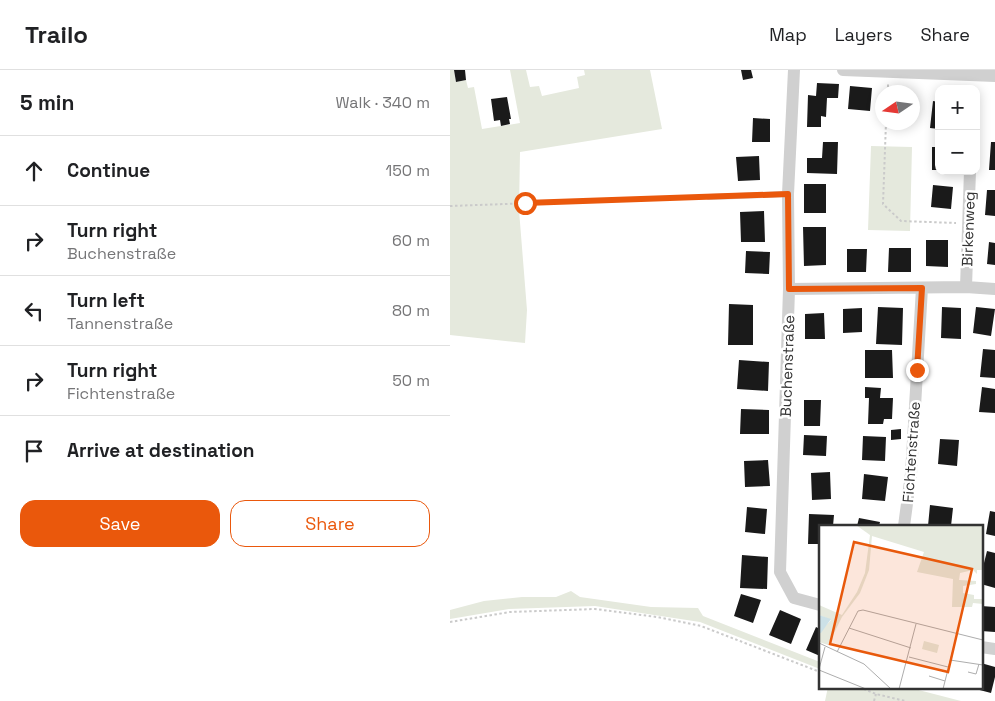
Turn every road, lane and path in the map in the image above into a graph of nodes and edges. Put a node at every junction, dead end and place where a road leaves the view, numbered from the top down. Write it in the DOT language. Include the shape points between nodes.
graph roads {
  1 [pos="794,70"];
  2 [pos="843,70"];
  3 [pos="936,71"];
  4 [pos="974,75"];
  5 [pos="995,76"];
  6 [pos="973,85"];
  7 [pos="886,130"];
  8 [pos="970,175"];
  9 [pos="788,194"];
  10 [pos="709,197"];
  11 [pos="450,206"];
  12 [pos="969,224"];
  13 [pos="966,287"];
  14 [pos="922,288"];
  15 [pos="789,289"];
  16 [pos="995,289"];
  17 [pos="904,525"];
  18 [pos="819,605"];
  19 [pos="450,622"];
  20 [pos="982,647"];
  21 [pos="995,649"];
  22 [pos="819,672"];
  23 [pos="861,688"];
  24 [pos="876,694"];
  25 [pos="874,701"];
  26 [pos="905,701"];
  1 -- 9 [label="street, Buchenstraße"];
  2 -- 3 [label="street"];
  3 -- 4 [label="street"];
  4 -- 5 [label="street"];
  4 -- 6 [label="street"];
  7 -- 12 [label="path" via="883,204 901,222"];
  8 -- 12 [label="street, Birkenweg"];
  9 -- 10 [label="lane"];
  9 -- 15 [label="street, Buchenstraße"];
  10 -- 11 [label="path"];
  12 -- 13 [label="street, Birkenweg"];
  13 -- 14 [label="street"];
  13 -- 16 [label="street"];
  14 -- 15 [label="street"];
  14 -- 17 [label="street, Fichtenstraße"];
  15 -- 18 [label="street, Buchenstraße" via="780,572 794,598"];
  19 -- 22 [label="path" via="510,612 595,609 657,617 701,626"];
  20 -- 21 [label="street"];
  23 -- 24 [label="path"];
  24 -- 25 [label="path"];
  24 -- 26 [label="path"];
}
